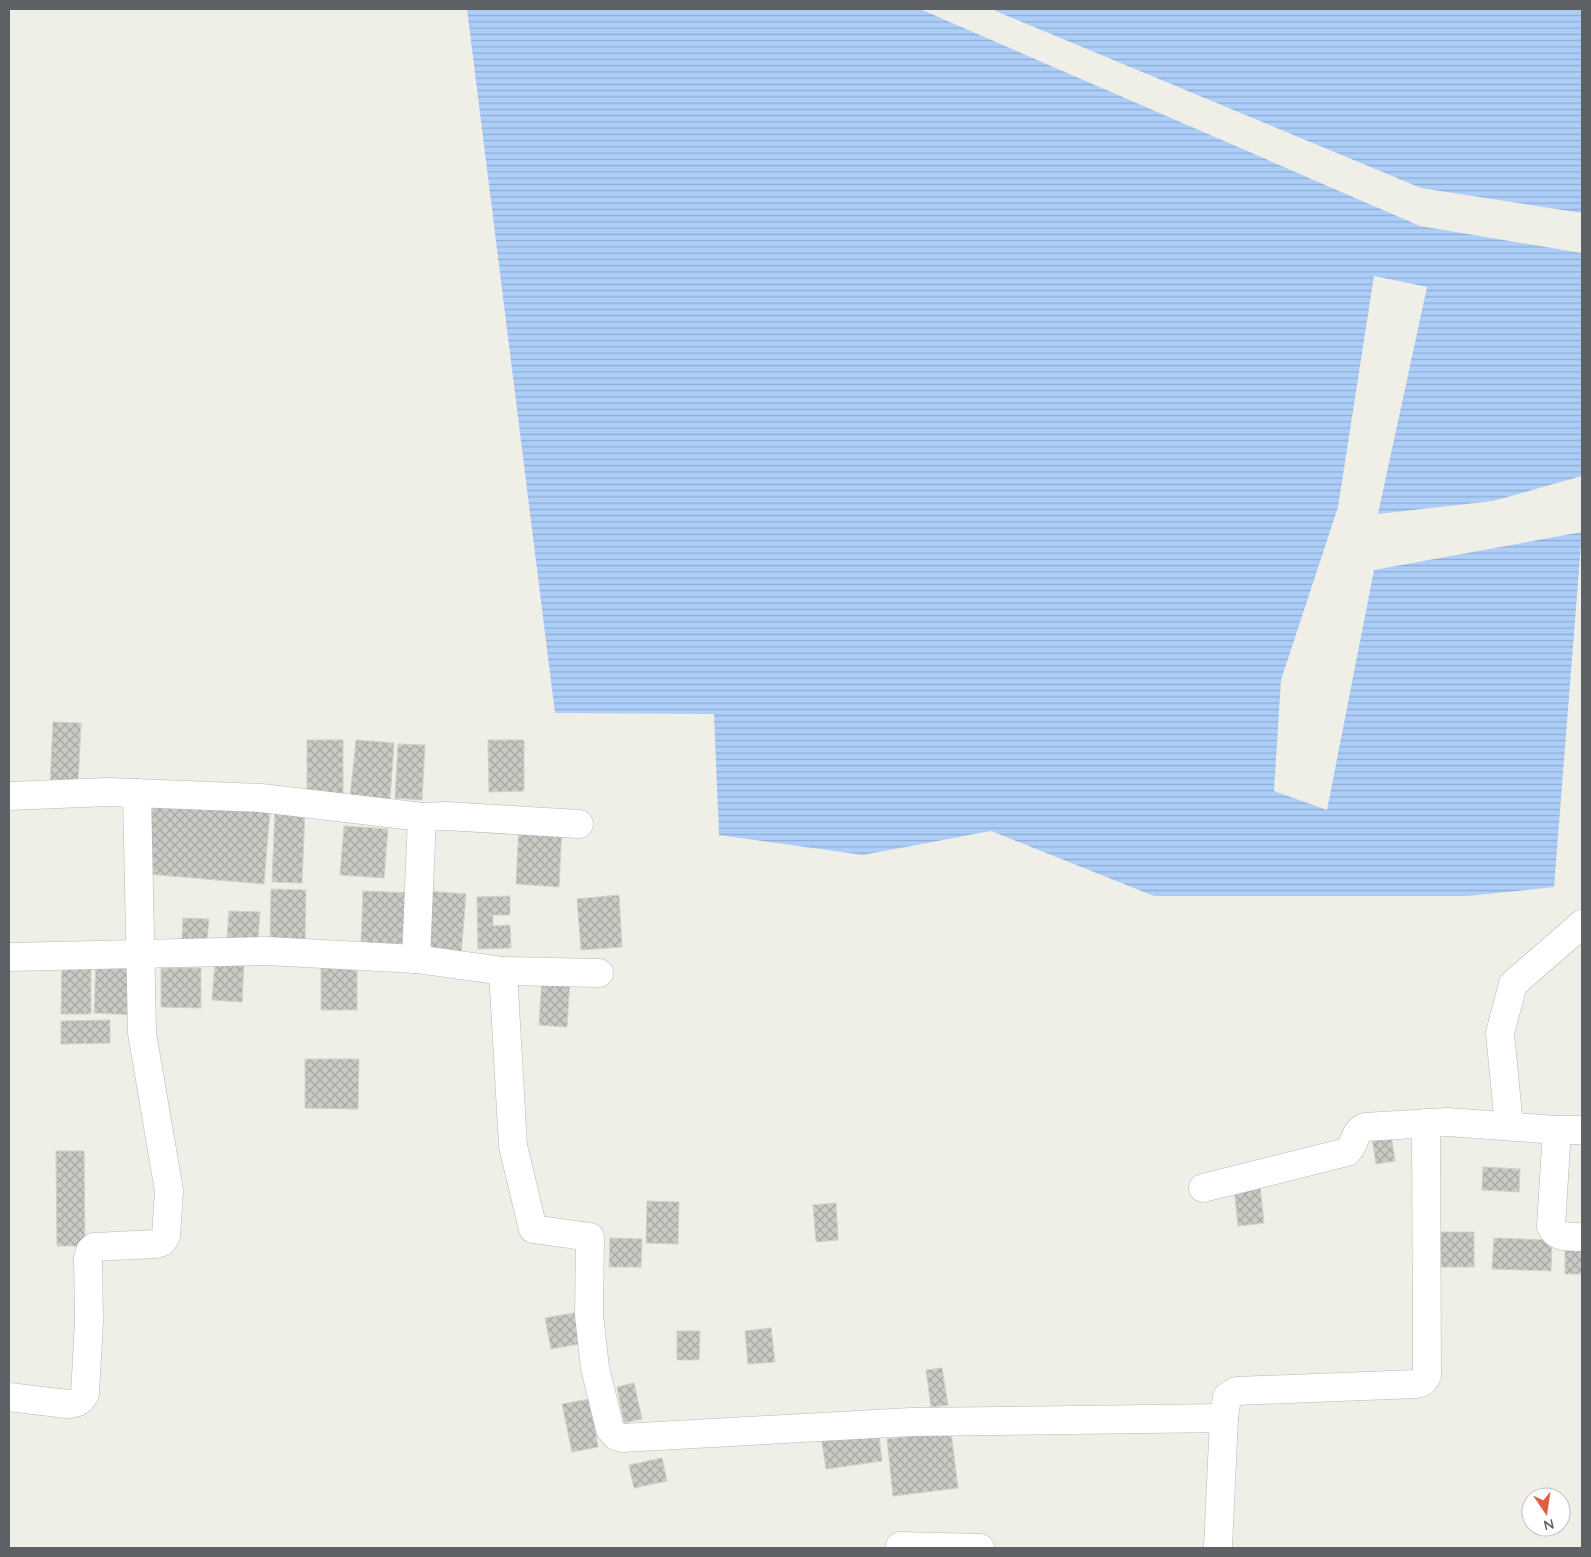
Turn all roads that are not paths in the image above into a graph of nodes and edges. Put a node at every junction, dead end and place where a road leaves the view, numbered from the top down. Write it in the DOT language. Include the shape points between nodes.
graph roads {
  1 [pos="137,793"];
  2 [pos="9,796"];
  3 [pos="422,816"];
  4 [pos="579,824"];
  5 [pos="1582,924"];
  6 [pos="141,954"];
  7 [pos="9,956"];
  8 [pos="416,959"];
  9 [pos="503,971"];
  10 [pos="599,972"];
  11 [pos="1426,1123"];
  12 [pos="1509,1126"];
  13 [pos="1570,1130"];
  14 [pos="1203,1188"];
  15 [pos="1582,1237"];
  16 [pos="9,1396"];
  17 [pos="1224,1418"];
  18 [pos="900,1546"];
  19 [pos="980,1548"];
  20 [pos="1218,1548"];
  1 -- 2 [label="street"];
  1 -- 3 [label="street" via="261,798"];
  1 -- 6 [label="street"];
  3 -- 4 [label="street"];
  3 -- 8 [label="street"];
  5 -- 12 [label="street" via="1513,984 1500,1033"];
  6 -- 7 [label="street"];
  6 -- 8 [label="street" via="267,951"];
  6 -- 16 [label="street" via="143,1046 168,1185 166,1236 156,1244 94,1247 90,1251 88,1344 82,1400 66,1404"];
  8 -- 9 [label="street"];
  9 -- 10 [label="street"];
  9 -- 17 [label="street" via="513,1146 533,1229 590,1236 589,1316 594,1360 607,1420 616,1436 911,1422"];
  11 -- 12 [label="street"];
  11 -- 14 [label="street" via="1365,1127 1355,1134 1352,1147 1347,1152"];
  11 -- 17 [label="street" via="1426,1379 1416,1384 1236,1391 1227,1397"];
  12 -- 13 [label="street"];
  13 -- 15 [label="street" via="1551,1226 1559,1236"];
  17 -- 20 [label="street"];
  18 -- 19 [label="street"];
}
